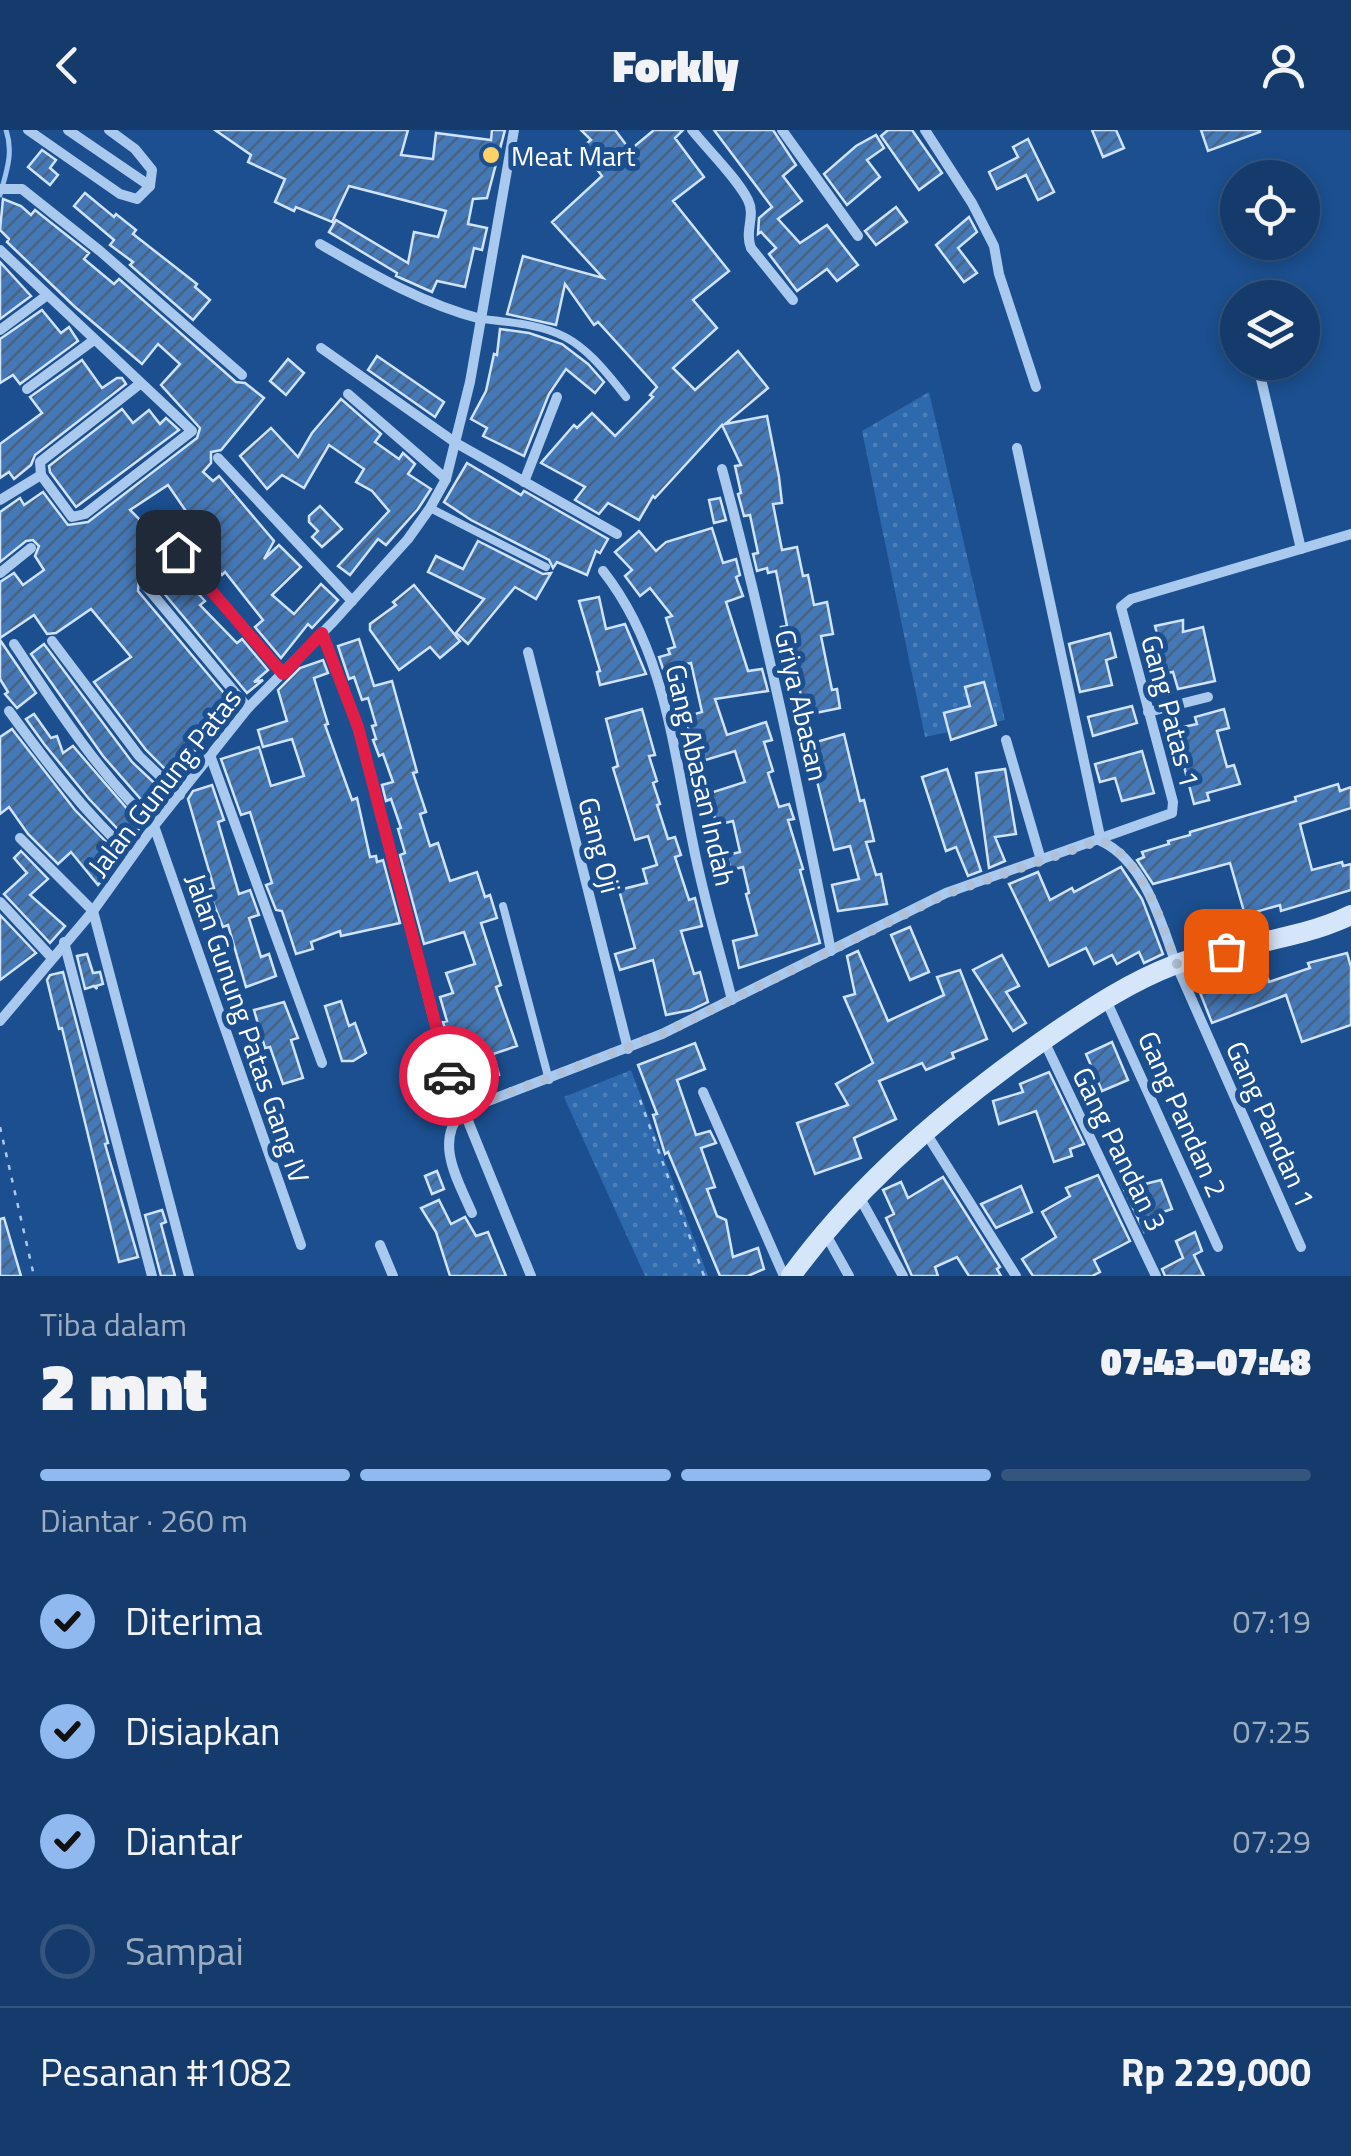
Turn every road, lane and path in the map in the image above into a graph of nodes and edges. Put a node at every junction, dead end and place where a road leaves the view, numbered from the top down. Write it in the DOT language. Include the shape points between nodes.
graph roads {
  1 [pos="28,130"];
  2 [pos="68,130"];
  3 [pos="109,130"];
  4 [pos="514,130"];
  5 [pos="692,130"];
  6 [pos="782,130"];
  7 [pos="925,130"];
  8 [pos="150,186"];
  9 [pos="0,189"];
  10 [pos="858,236"];
  11 [pos="320,244"];
  12 [pos="0,250"];
  13 [pos="46,296"];
  14 [pos="793,300"];
  15 [pos="481,319"];
  16 [pos="0,330"];
  17 [pos="94,340"];
  18 [pos="322,348"];
  19 [pos="242,375"];
  20 [pos="1261,380"];
  21 [pos="140,383"];
  22 [pos="1036,387"];
  23 [pos="27,389"];
  24 [pos="348,394"];
  25 [pos="557,397"];
  26 [pos="626,397"];
  27 [pos="456,443"];
  28 [pos="1017,448"];
  29 [pos="218,458"];
  30 [pos="722,469"];
  31 [pos="41,475"];
  32 [pos="446,479"];
  33 [pos="524,482"];
  34 [pos="0,500"];
  35 [pos="430,508"];
  36 [pos="617,534"];
  37 [pos="1351,534"];
  38 [pos="32,548"];
  39 [pos="1301,549"];
  40 [pos="178,552"];
  41 [pos="546,567"];
  42 [pos="603,571"];
  43 [pos="0,572"];
  44 [pos="145,585"];
  45 [pos="352,601"];
  46 [pos="322,633"];
  47 [pos="52,641"];
  48 [pos="14,644"];
  49 [pos="528,652"];
  50 [pos="283,674"];
  51 [pos="1208,697"];
  52 [pos="248,708"];
  53 [pos="9,711"];
  54 [pos="1148,712"];
  55 [pos="1006,740"];
  56 [pos="210,754"];
  57 [pos="180,795"];
  58 [pos="154,826"];
  59 [pos="20,838"];
  60 [pos="1101,840"];
  61 [pos="132,856"];
  62 [pos="1040,860"];
  63 [pos="0,902"];
  64 [pos="503,906"];
  65 [pos="93,910"];
  66 [pos="1351,916"];
  67 [pos="64,942"];
  68 [pos="831,952"];
  69 [pos="52,958"];
  70 [pos="1176,964"];
  71 [pos="732,1000"];
  72 [pos="1106,1000"];
  73 [pos="0,1021"];
  74 [pos="1043,1040"];
  75 [pos="628,1050"];
  76 [pos="322,1063"];
  77 [pos="548,1080"];
  78 [pos="704,1092"];
  79 [pos="640,1100"];
  80 [pos="462,1111"];
  81 [pos="0,1127"];
  82 [pos="926,1133"];
  83 [pos="860,1198"];
  84 [pos="472,1213"];
  85 [pos="825,1232"];
  86 [pos="301,1244"];
  87 [pos="380,1245"];
  88 [pos="1301,1247"];
  89 [pos="1218,1248"];
  90 [pos="34,1276"];
  91 [pos="152,1276"];
  92 [pos="189,1276"];
  93 [pos="393,1276"];
  94 [pos="532,1276"];
  95 [pos="704,1276"];
  96 [pos="784,1276"];
  97 [pos="791,1276"];
  98 [pos="849,1276"];
  99 [pos="902,1276"];
  100 [pos="1016,1276"];
  101 [pos="1156,1276"];
  1 -- 8 [label="street" via="132,200"];
  2 -- 8 [label="street"];
  3 -- 8 [label="street" via="148,162"];
  4 -- 15 [label="street, Jalan Gunung Patas"];
  5 -- 14 [label="street" via="748,200 751,248"];
  6 -- 10 [label="street"];
  7 -- 22 [label="street" via="994,246"];
  9 -- 19 [label="street" via="22,189"];
  11 -- 15 [label="street" via="406,292"];
  12 -- 13 [label="street"];
  13 -- 16 [label="street"];
  13 -- 17 [label="street"];
  15 -- 26 [label="lane" via="564,334 589,351"];
  15 -- 27 [label="street, Jalan Gunung Patas"];
  17 -- 21 [label="street"];
  17 -- 23 [label="street"];
  18 -- 27 [label="street"];
  20 -- 39 [label="street"];
  21 -- 31 [label="street" via="44,457"];
  21 -- 31 [label="street" via="192,431 78,518 65,511"];
  24 -- 32 [label="street"];
  25 -- 33 [label="street"];
  27 -- 32 [label="street, Jalan Gunung Patas"];
  27 -- 33 [label="street"];
  28 -- 60 [label="street"];
  29 -- 45 [label="street"];
  30 -- 68 [label="street, Griya Abasan" via="789,742"];
  31 -- 34 [label="street"];
  32 -- 35 [label="street, Jalan Gunung Patas"];
  33 -- 36 [label="street"];
  35 -- 41 [label="lane"];
  35 -- 45 [label="street, Jalan Gunung Patas"];
  37 -- 39 [label="street, Gang Patas 1"];
  38 -- 43 [label="street"];
  39 -- 54 [label="street, Gang Patas 1" via="1124,602"];
  40 -- 50 [label="street"];
  42 -- 71 [label="street, Gang Abasan Indah" via="640,625 657,674"];
  44 -- 52 [label="street"];
  45 -- 46 [label="street, Jalan Gunung Patas"];
  46 -- 50 [label="street, Jalan Gunung Patas"];
  46 -- 80 [label="street" via="358,727"];
  47 -- 57 [label="street" via="139,756"];
  48 -- 58 [label="street" via="82,746"];
  49 -- 75 [label="street, Gang Oji"];
  50 -- 52 [label="street, Jalan Gunung Patas"];
  51 -- 54 [label="street"];
  52 -- 56 [label="street, Jalan Gunung Patas"];
  53 -- 61 [label="street" via="74,797"];
  54 -- 60 [label="street, Gang Patas 1" via="1174,810"];
  55 -- 62 [label="street"];
  56 -- 57 [label="street, Jalan Gunung Patas"];
  56 -- 76 [label="street"];
  57 -- 58 [label="street, Jalan Gunung Patas"];
  58 -- 61 [label="street, Jalan Gunung Patas"];
  58 -- 86 [label="street, Jalan Gunung Patas Gang IV"];
  59 -- 65 [label="street"];
  60 -- 62 [label="street"];
  60 -- 70 [label="street, Gang Pandan 1" via="1140,880"];
  61 -- 65 [label="street, Jalan Gunung Patas"];
  62 -- 68 [label="street" via="946,894"];
  63 -- 69 [label="street"];
  64 -- 77 [label="lane"];
  65 -- 67 [label="street, Jalan Gunung Patas"];
  65 -- 92 [label="street"];
  66 -- 70 [label="street"];
  67 -- 69 [label="street, Jalan Gunung Patas"];
  67 -- 91 [label="street"];
  68 -- 71 [label="street"];
  69 -- 73 [label="street, Jalan Gunung Patas"];
  70 -- 72 [label="street"];
  70 -- 88 [label="street, Gang Pandan 1"];
  71 -- 75 [label="street"];
  72 -- 74 [label="street"];
  72 -- 89 [label="street, Gang Pandan 2"];
  74 -- 82 [label="street"];
  74 -- 101 [label="street, Gang Pandan 3"];
  75 -- 77 [label="street"];
  77 -- 80 [label="street"];
  78 -- 96 [label="street"];
  79 -- 95 [label="path"];
  80 -- 84 [label="street" via="448,1148"];
  80 -- 94 [label="street"];
  81 -- 90 [label="path"];
  82 -- 83 [label="street"];
  82 -- 100 [label="street"];
  83 -- 85 [label="street"];
  83 -- 99 [label="street"];
  85 -- 97 [label="street"];
  85 -- 98 [label="street"];
  87 -- 93 [label="street"];
}
